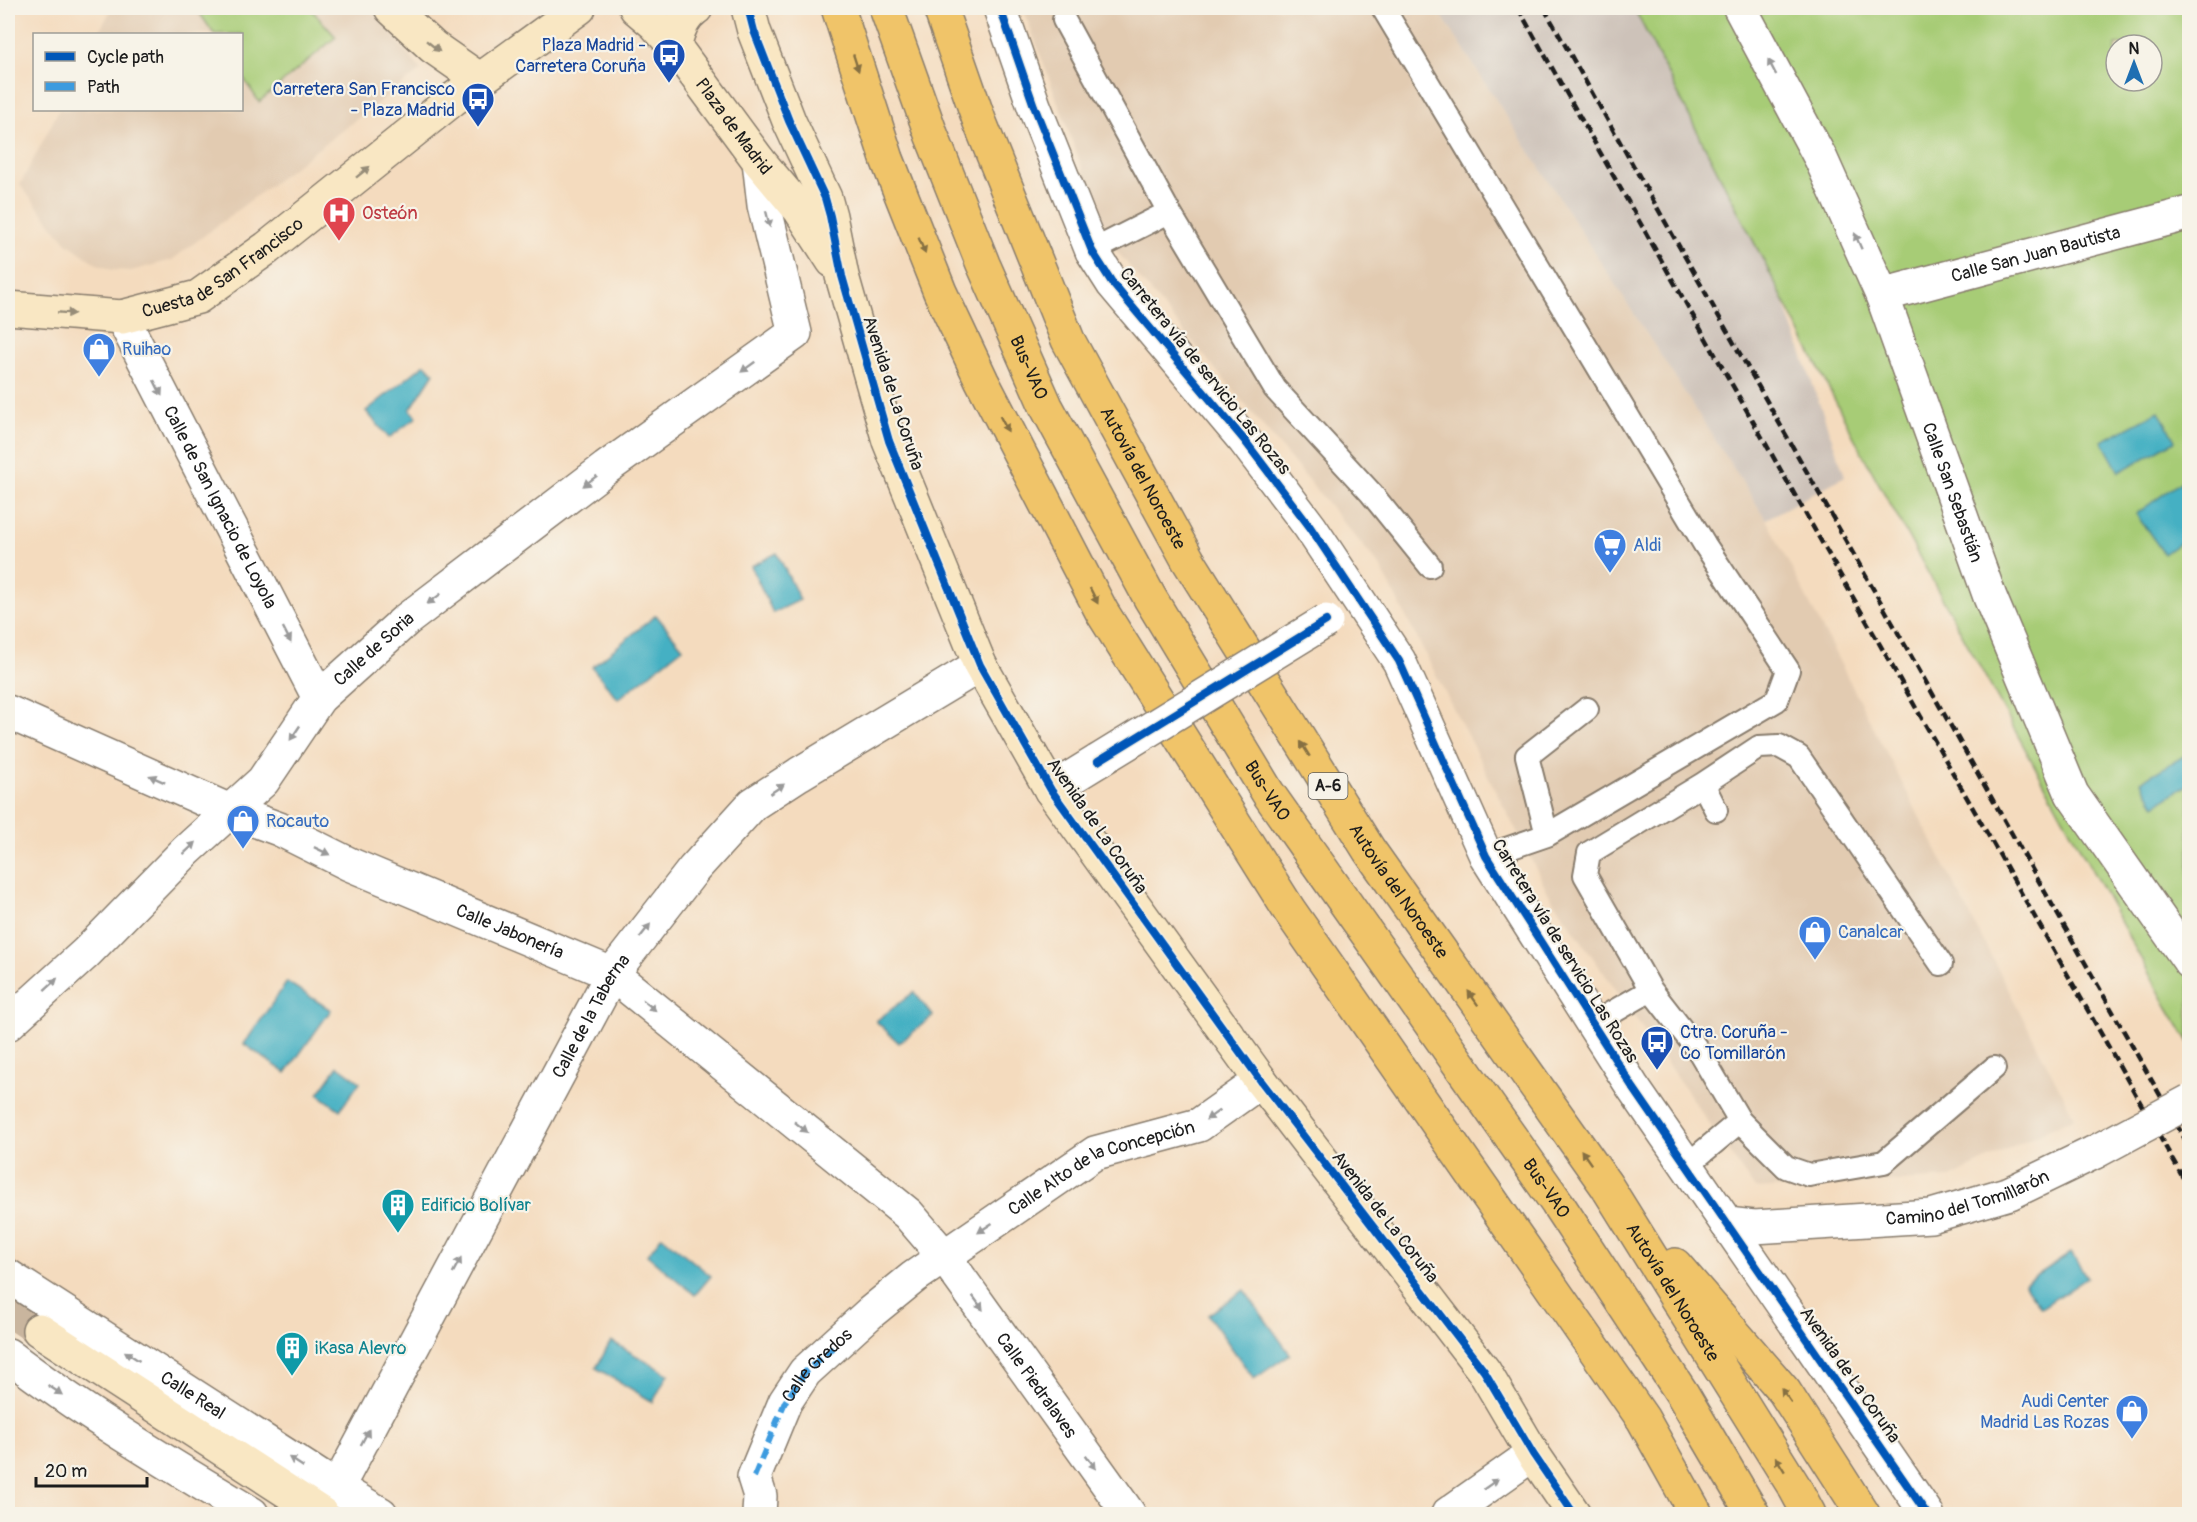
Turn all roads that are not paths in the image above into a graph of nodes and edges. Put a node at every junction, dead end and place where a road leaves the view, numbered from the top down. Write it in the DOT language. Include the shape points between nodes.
graph roads {
  1 [pos="391,8"];
  2 [pos="579,8"];
  3 [pos="636,8"];
  4 [pos="696,8"];
  5 [pos="838,8"];
  6 [pos="886,8"];
  7 [pos="940,8"];
  8 [pos="1000,8"];
  9 [pos="1383,8"];
  10 [pos="1740,8"];
  11 [pos="748,14"];
  12 [pos="1064,20"];
  13 [pos="675,47"];
  14 [pos="479,80"];
  15 [pos="759,161"];
  16 [pos="1169,213"];
  17 [pos="2190,213"];
  18 [pos="1092,251"];
  19 [pos="842,276"];
  20 [pos="1882,295"];
  21 [pos="8,308"];
  22 [pos="122,317"];
  23 [pos="795,333"];
  24 [pos="1430,566"];
  25 [pos="1360,603"];
  26 [pos="980,665"];
  27 [pos="319,698"];
  28 [pos="1587,709"];
  29 [pos="8,712"];
  30 [pos="1703,784"];
  31 [pos="1051,790"];
  32 [pos="1716,810"];
  33 [pos="230,811"];
  34 [pos="1547,835"];
  35 [pos="1486,856"];
  36 [pos="2190,962"];
  37 [pos="1941,964"];
  38 [pos="612,974"];
  39 [pos="1651,990"];
  40 [pos="8,1024"];
  41 [pos="1592,1024"];
  42 [pos="1994,1068"];
  43 [pos="1261,1081"];
  44 [pos="2190,1101"];
  45 [pos="1740,1121"];
  46 [pos="1686,1166"];
  47 [pos="1606,1185"];
  48 [pos="1727,1224"];
  49 [pos="944,1256"];
  50 [pos="8,1276"];
  51 [pos="39,1330"];
  52 [pos="8,1355"];
  53 [pos="1533,1454"];
  54 [pos="329,1502"];
  55 [pos="252,1515"];
  56 [pos="381,1515"];
  57 [pos="759,1515"];
  58 [pos="1129,1515"];
  59 [pos="1448,1515"];
  60 [pos="1574,1515"];
  61 [pos="1696,1515"];
  62 [pos="1753,1515"];
  63 [pos="1809,1515"];
  64 [pos="1863,1515"];
  65 [pos="1927,1515"];
  1 -- 14 [label="street, one-way" via="433,47"];
  2 -- 14 [label="street, Cuesta de San Francisco"];
  3 -- 13 [label="street"];
  4 -- 13 [label="street" via="682,24"];
  5 -- 61 [label="highway, one-way" via="887,159 940,292 986,391 1102,612 1289,910 1643,1419"];
  6 -- 62 [label="highway, Bus-VAO" via="982,264 1046,406 1150,598 1268,793 1557,1203 1683,1395"];
  47 -- 7 [label="highway, Autovía del Noroeste / A-6, one-way" via="1368,850 1188,560 1068,340 979,120"];
  8 -- 18 [label="street, Carretera vía de servicio Las Rozas"];
  9 -- 34 [label="lane" via="1705,545 1788,670 1777,700"];
  20 -- 10 [label="street, Calle San Sebastián, one-way" via="1821,159"];
  11 -- 19 [label="street, Avenida de La Coruña" via="789,121 825,198"];
  12 -- 16 [label="lane"];
  13 -- 15 [label="street, Plaza de Madrid"];
  22 -- 14 [label="street, Cuesta de San Francisco, one-way" via="198,297 267,248"];
  15 -- 19 [label="street, Avenida de La Coruña" via="800,210"];
  15 -- 23 [label="street, Plaza de Madrid, one-way" via="764,205"];
  16 -- 18 [label="lane"];
  16 -- 24 [label="lane" via="1275,389 1371,494"];
  17 -- 20 [label="street, Calle San Juan Bautista"];
  18 -- 25 [label="street, Carretera vía de servicio Las Rozas" via="1113,284 1245,441 1310,527"];
  19 -- 26 [label="street, Avenida de La Coruña" via="890,441"];
  20 -- 36 [label="street, Calle San Sebastián" via="1990,597 2072,794"];
  21 -- 22 [label="street, Cuesta de San Francisco, one-way"];
  22 -- 27 [label="street, Calle de San Ignacio de Loyola, one-way"];
  23 -- 27 [label="street, Calle de Soria, one-way" via="606,468 406,620"];
  25 -- 31 [label="street, bridge"];
  25 -- 35 [label="street, Carretera vía de servicio Las Rozas" via="1399,661"];
  26 -- 31 [label="street, Avenida de La Coruña"];
  38 -- 26 [label="street, Calle de la Taberna, one-way" via="694,869 753,804"];
  27 -- 33 [label="street, Calle de Soria, one-way" via="262,781"];
  28 -- 34 [label="lane" via="1527,756"];
  33 -- 29 [label="street, Calle Jabonería, one-way"];
  30 -- 32 [label="lane"];
  30 -- 37 [label="lane" via="1759,747 1779,746 1799,757"];
  30 -- 39 [label="lane" via="1589,853 1585,875"];
  31 -- 43 [label="street, Avenida de La Coruña"];
  33 -- 38 [label="street, Calle Jabonería, one-way"];
  40 -- 33 [label="street, Calle de Soria, one-way"];
  34 -- 35 [label="lane"];
  35 -- 41 [label="street, Carretera vía de servicio Las Rozas"];
  38 -- 49 [label="street, Calle Jabonería, one-way" via="908,1214"];
  54 -- 38 [label="street, Calle de la Taberna, one-way"];
  39 -- 41 [label="lane"];
  39 -- 45 [label="lane" via="1700,1053"];
  41 -- 46 [label="street, Carretera vía de servicio Las Rozas"];
  42 -- 45 [label="lane" via="1884,1162 1809,1175 1786,1167"];
  43 -- 49 [label="street, Calle Alto de la Concepción, one-way" via="1199,1125 1095,1153"];
  43 -- 53 [label="street, Avenida de La Coruña" via="1484,1371"];
  44 -- 48 [label="street, Camino del Tomillarón, bridge" via="2010,1193 1931,1216 1755,1227"];
  45 -- 46 [label="lane"];
  46 -- 48 [label="street, Carretera vía de servicio Las Rozas"];
  63 -- 47 [label="highway, Autovía del Noroeste / A-6, one-way"];
  64 -- 47 [label="highway, one-way" via="1784,1391"];
  48 -- 65 [label="street, Avenida de La Coruña"];
  49 -- 57 [label="street, Calle Gredos" via="871,1312 805,1372 784,1402 754,1477 760,1496"];
  49 -- 58 [label="street, Calle Piedralaves, one-way"];
  54 -- 50 [label="street, Calle Real, one-way"];
  51 -- 54 [label="street, Calle Real"];
  52 -- 55 [label="street, one-way" via="147,1451"];
  59 -- 53 [label="street, one-way"];
  53 -- 60 [label="street, Avenida de La Coruña"];
  54 -- 56 [label="street, Calle Real"];
}
